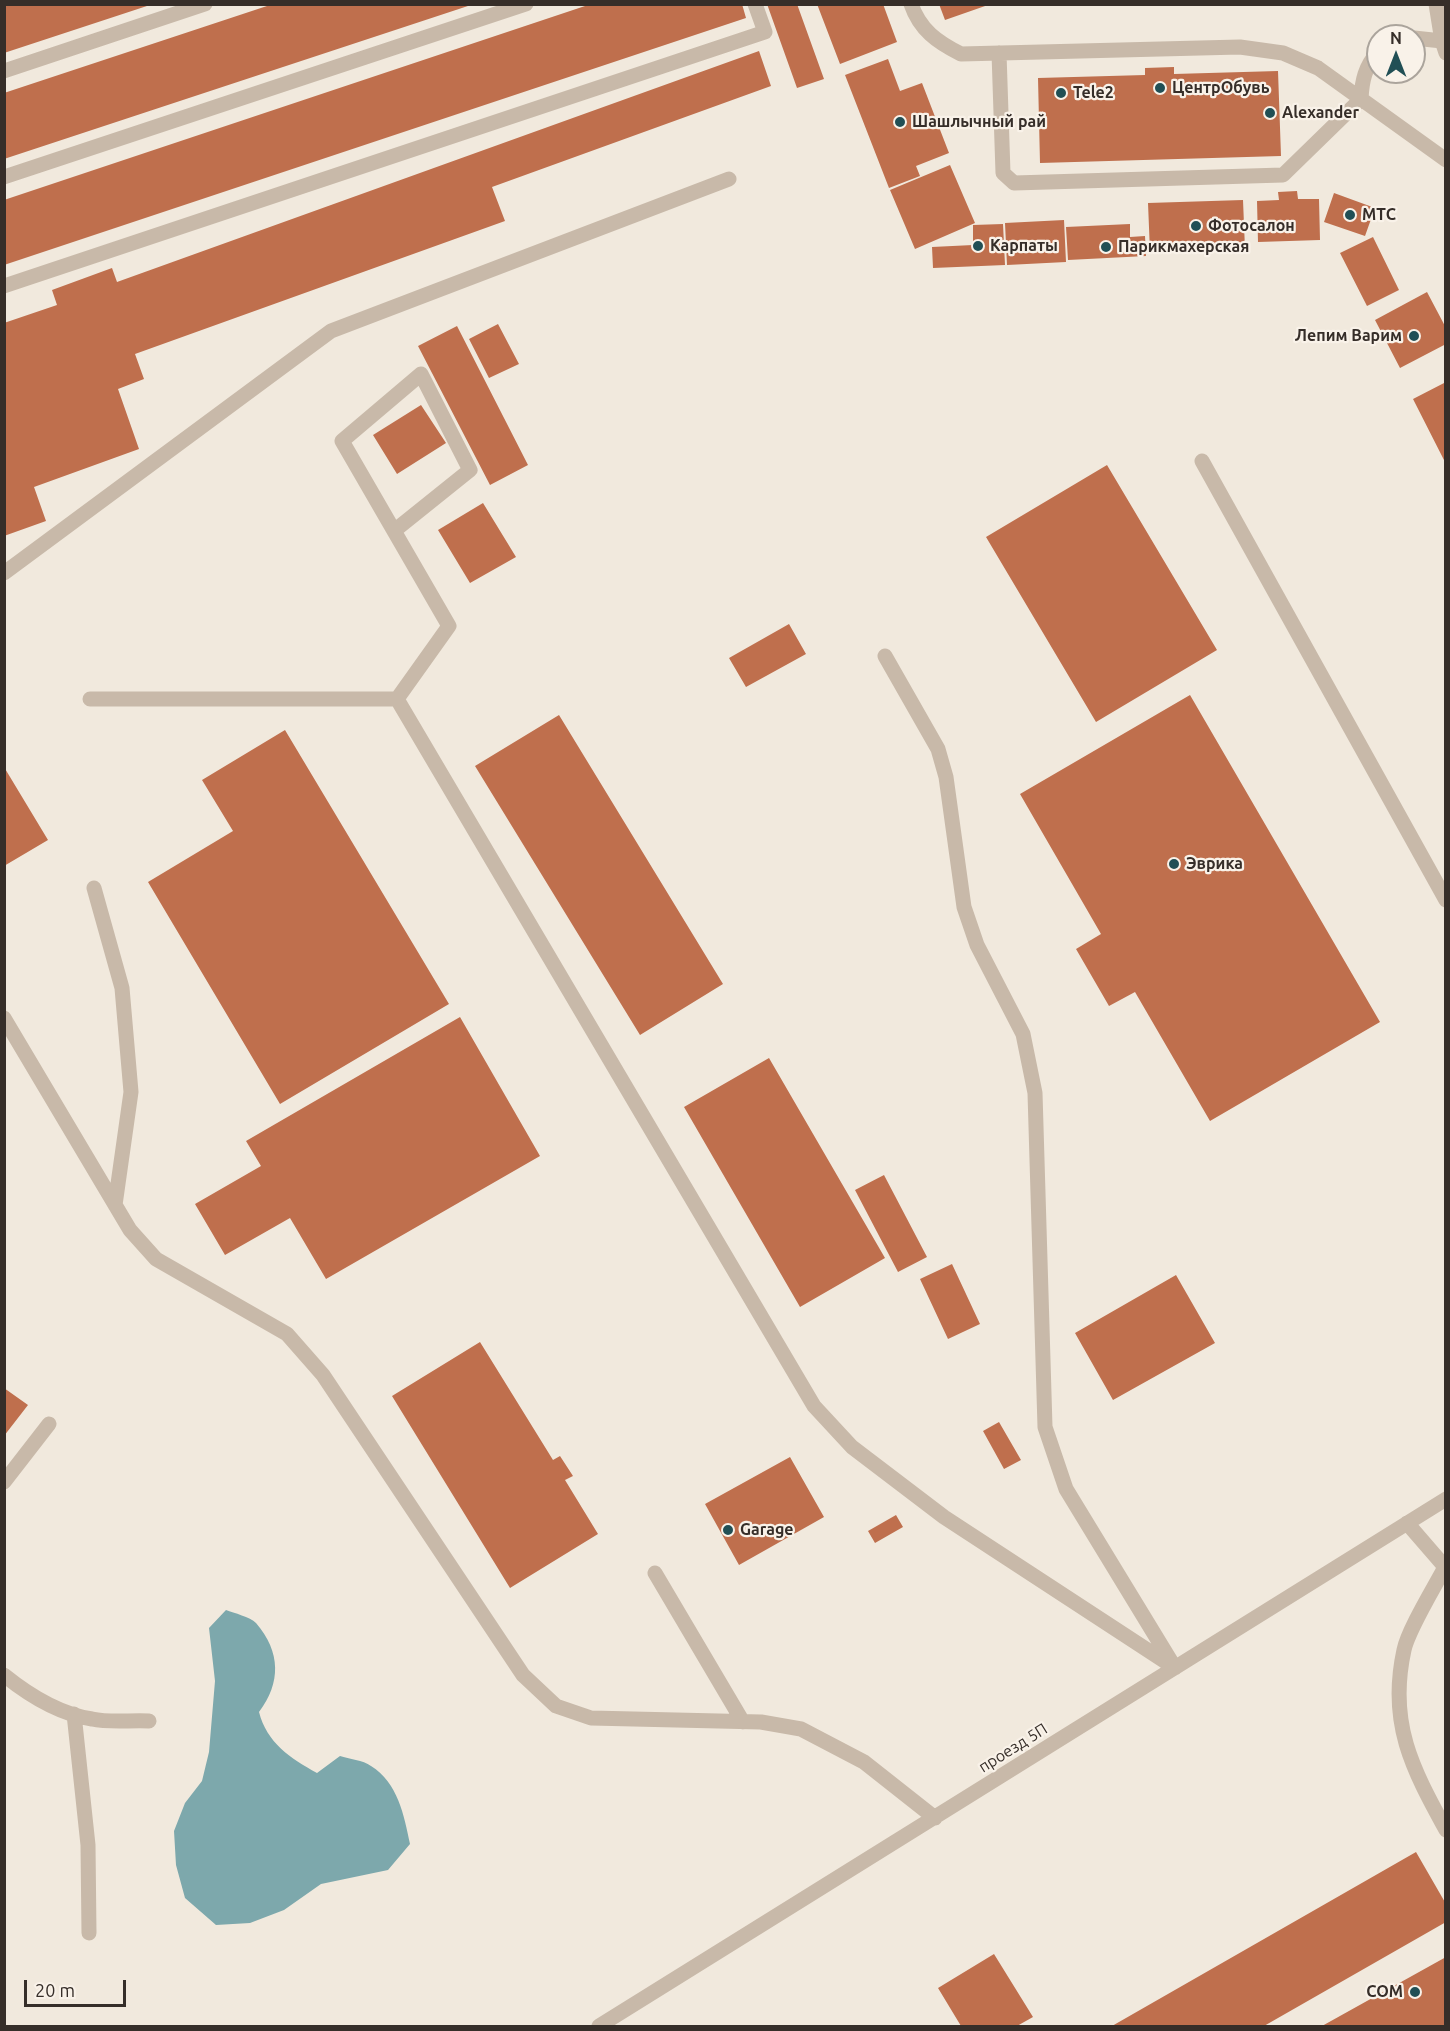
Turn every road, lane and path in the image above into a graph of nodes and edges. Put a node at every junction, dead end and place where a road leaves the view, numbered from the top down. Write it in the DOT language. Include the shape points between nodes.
graph roads {
  1 [pos="205,4"];
  2 [pos="526,4"];
  3 [pos="755,4"];
  4 [pos="911,4"];
  5 [pos="1436,4"];
  6 [pos="1426,42"];
  7 [pos="1444,47"];
  8 [pos="999,53"];
  9 [pos="1366,70"];
  10 [pos="4,71"];
  11 [pos="1361,99"];
  12 [pos="1446,160"];
  13 [pos="4,177"];
  14 [pos="729,178"];
  15 [pos="4,286"];
  16 [pos="1202,461"];
  17 [pos="393,531"];
  18 [pos="4,573"];
  19 [pos="885,656"];
  20 [pos="90,699"];
  21 [pos="397,699"];
  22 [pos="94,888"];
  23 [pos="1446,900"];
  24 [pos="4,1018"];
  25 [pos="115,1205"];
  26 [pos="49,1424"];
  27 [pos="4,1482"];
  28 [pos="1446,1499"];
  29 [pos="1407,1523"];
  30 [pos="1445,1568"];
  31 [pos="655,1573"];
  32 [pos="1175,1668"];
  33 [pos="4,1675"];
  34 [pos="74,1714"];
  35 [pos="149,1721"];
  36 [pos="743,1722"];
  37 [pos="935,1818"];
  38 [pos="1446,1830"];
  39 [pos="89,1933"];
  40 [pos="599,2026"];
  1 -- 10 [label="street"];
  2 -- 13 [label="street"];
  3 -- 15 [label="street" via="765,32"];
  4 -- 8 [label="street" via="916,19 935,42 961,54"];
  5 -- 7 [label="street"];
  6 -- 7 [label="street"];
  8 -- 11 [label="street" via="1240,47 1282,53 1318,68"];
  8 -- 11 [label="street" via="1002,173 1014,183 1282,175"];
  9 -- 11 [label="street"];
  11 -- 12 [label="street"];
  14 -- 18 [label="street" via="331,331"];
  16 -- 23 [label="street"];
  17 -- 17 [label="street" via="470,470 421,374 342,441"];
  17 -- 21 [label="street" via="449,626"];
  19 -- 32 [label="street" via="938,749 946,777 964,907 977,945 1023,1034 1035,1093 1045,1427 1066,1489"];
  20 -- 21 [label="street"];
  21 -- 32 [label="street" via="814,1406 852,1447 944,1517"];
  22 -- 25 [label="street" via="122,988 131,1092"];
  24 -- 25 [label="street"];
  25 -- 36 [label="street" via="130,1230 156,1259 287,1334 309,1358 523,1675 556,1706 591,1718"];
  26 -- 27 [label="street"];
  28 -- 29 [label="street, проезд 5П"];
  29 -- 30 [label="street"];
  29 -- 32 [label="street, проезд 5П"];
  30 -- 38 [label="street" via="1404,1649 1398,1716 1416,1776"];
  31 -- 36 [label="street"];
  32 -- 37 [label="street, проезд 5П"];
  33 -- 34 [label="street" via="48,1705"];
  34 -- 35 [label="street" via="93,1720"];
  34 -- 39 [label="street" via="88,1845"];
  36 -- 37 [label="street" via="801,1729 864,1762"];
  37 -- 40 [label="street, проезд 5П"];
}
